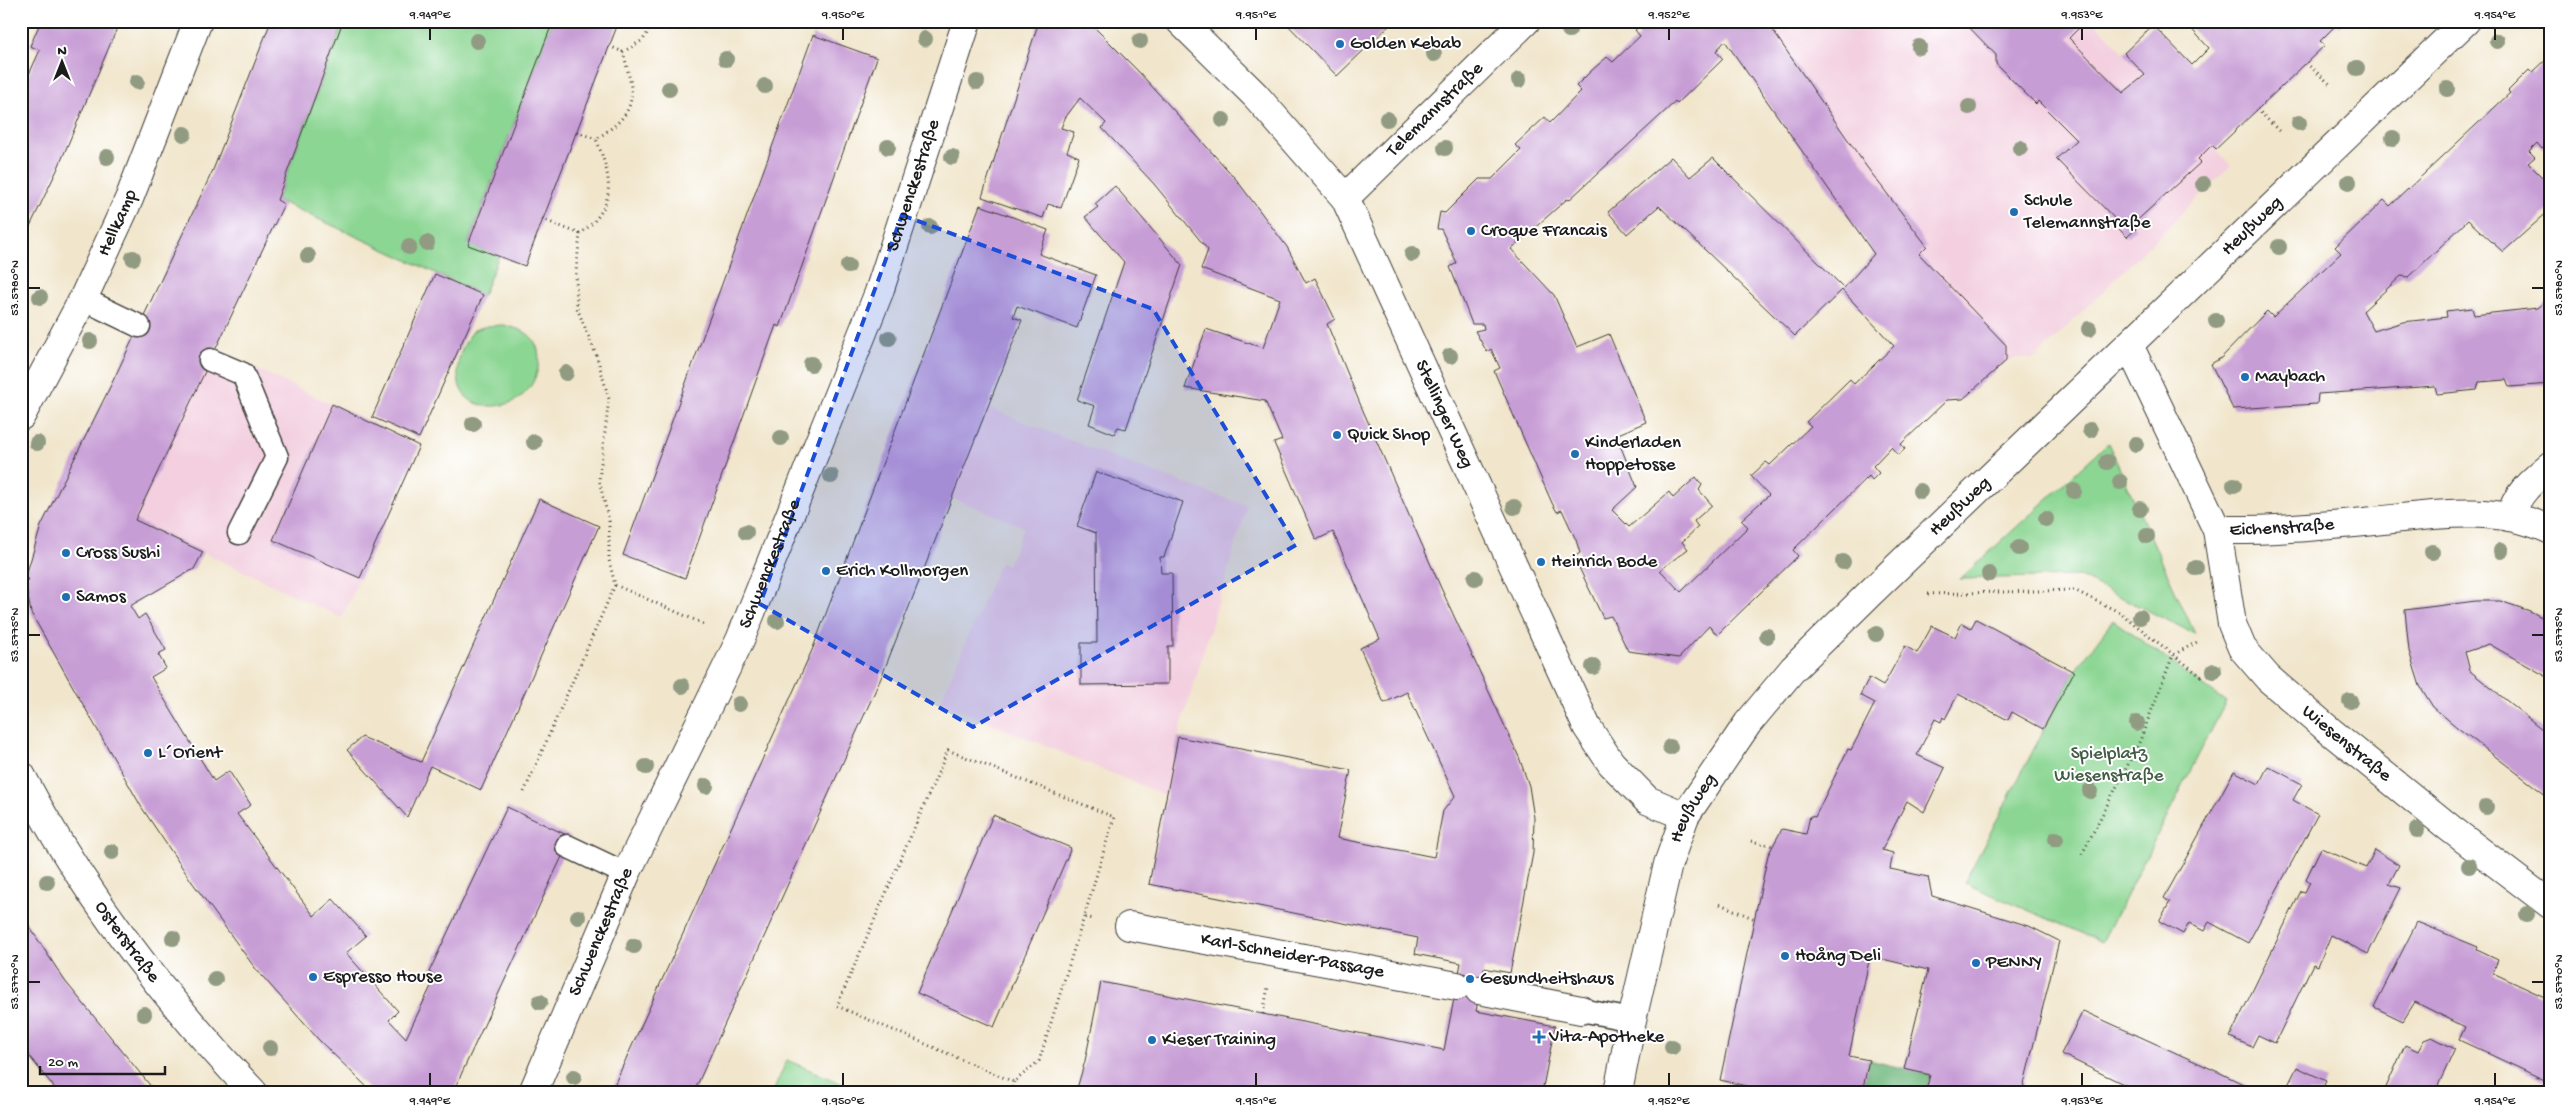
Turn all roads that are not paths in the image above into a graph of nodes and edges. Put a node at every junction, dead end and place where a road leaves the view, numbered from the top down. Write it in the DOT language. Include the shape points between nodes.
graph roads {
  1 [pos="198,21"];
  2 [pos="968,21"];
  3 [pos="1180,21"];
  4 [pos="1526,21"];
  5 [pos="2466,21"];
  6 [pos="1345,198"];
  7 [pos="83,300"];
  8 [pos="139,326"];
  9 [pos="2129,344"];
  10 [pos="210,360"];
  11 [pos="21,416"];
  12 [pos="2551,465"];
  13 [pos="2510,517"];
  14 [pos="2217,530"];
  15 [pos="2551,530"];
  16 [pos="239,533"];
  17 [pos="21,775"];
  18 [pos="1685,816"];
  19 [pos="567,846"];
  20 [pos="626,874"];
  21 [pos="2551,905"];
  22 [pos="1129,926"];
  23 [pos="1581,1010"];
  24 [pos="1632,1020"];
  25 [pos="253,1092"];
  26 [pos="533,1092"];
  27 [pos="1618,1092"];
  1 -- 7 [label="street, Hellkamp" via="129,199"];
  2 -- 20 [label="street, Schwenckestraße" via="879,292 748,622"];
  3 -- 6 [label="street, Stellinger Weg" via="1255,96"];
  4 -- 6 [label="street, Telemannstraße"];
  5 -- 9 [label="street, Heußweg"];
  6 -- 18 [label="street, Stellinger Weg" via="1587,727 1611,763 1647,800"];
  7 -- 8 [label="lane"];
  7 -- 11 [label="street, Hellkamp"];
  9 -- 14 [label="street, Eichenstraße"];
  9 -- 18 [label="street, Heußweg" via="1793,669 1748,723"];
  10 -- 16 [label="lane" via="243,374 276,457"];
  12 -- 13 [label="street" via="2525,487"];
  13 -- 14 [label="street, Eichenstraße" via="2456,513 2264,531"];
  13 -- 15 [label="street, Eichenstraße"];
  14 -- 21 [label="street, Wiesenstraße" via="2232,624 2242,648 2268,678 2451,829"];
  17 -- 25 [label="street, Osterstraße" via="68,855 153,978 212,1050"];
  18 -- 24 [label="street, Heußweg" via="1668,864"];
  19 -- 20 [label="lane"];
  20 -- 26 [label="street, Schwenckestraße"];
  22 -- 23 [label="street, Karl-Schneider-Passage"];
  23 -- 24 [label="lane, Karl-Schneider-Passage"];
  24 -- 27 [label="street, Heußweg"];
}
